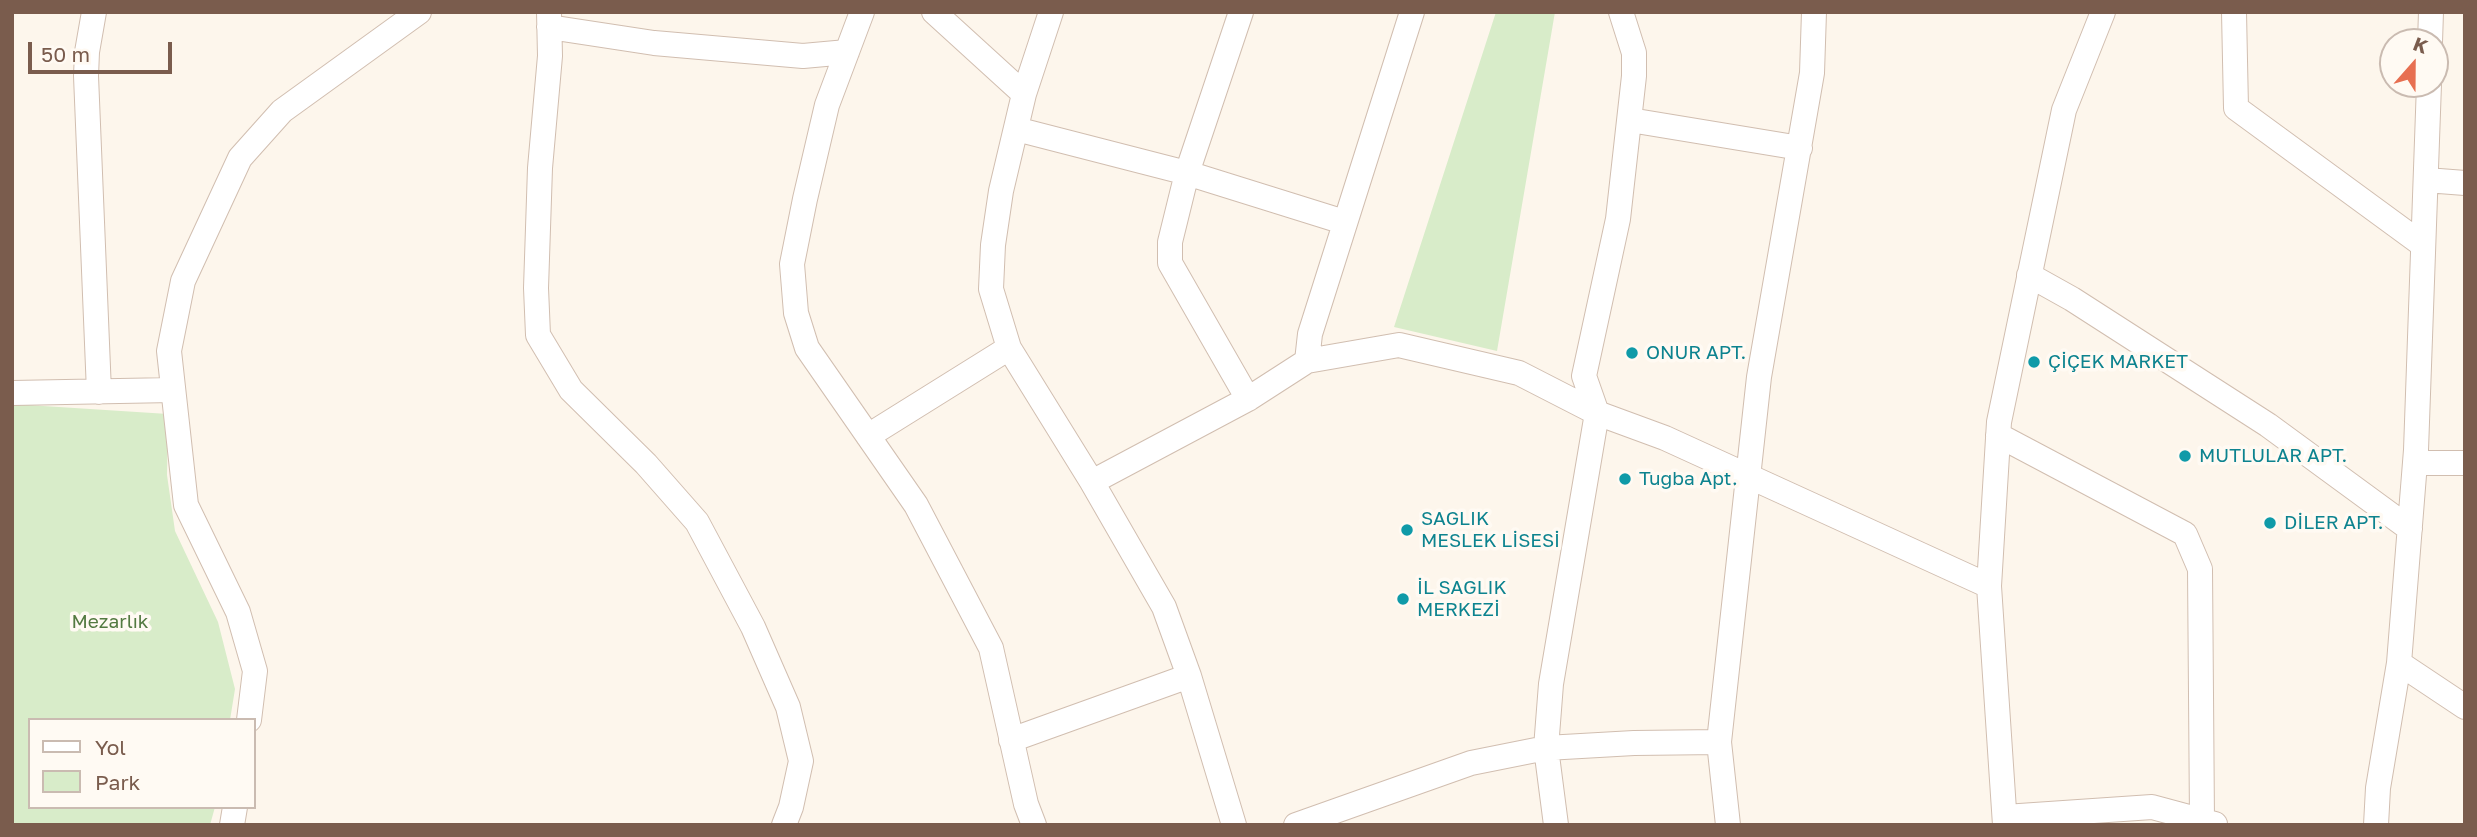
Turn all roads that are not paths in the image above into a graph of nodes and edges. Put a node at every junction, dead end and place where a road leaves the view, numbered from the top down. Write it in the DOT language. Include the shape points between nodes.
graph roads {
  1 [pos="94,12"];
  2 [pos="419,12"];
  3 [pos="862,12"];
  4 [pos="934,12"];
  5 [pos="1051,12"];
  6 [pos="1241,12"];
  7 [pos="1412,12"];
  8 [pos="1621,12"];
  9 [pos="1814,12"];
  10 [pos="2103,12"];
  11 [pos="2234,12"];
  12 [pos="549,20"];
  13 [pos="847,52"];
  14 [pos="1024,94"];
  15 [pos="2429,98"];
  16 [pos="1630,120"];
  17 [pos="1016,129"];
  18 [pos="1800,148"];
  19 [pos="1187,173"];
  20 [pos="2426,180"];
  21 [pos="2465,183"];
  22 [pos="1344,222"];
  23 [pos="2423,245"];
  24 [pos="2029,275"];
  25 [pos="1009,348"];
  26 [pos="1307,361"];
  27 [pos="173,390"];
  28 [pos="99,391"];
  29 [pos="12,393"];
  30 [pos="1248,399"];
  31 [pos="1597,413"];
  32 [pos="1998,435"];
  33 [pos="868,436"];
  34 [pos="2415,463"];
  35 [pos="2465,463"];
  36 [pos="1749,477"];
  37 [pos="1092,482"];
  38 [pos="2410,529"];
  39 [pos="1989,586"];
  40 [pos="2399,663"];
  41 [pos="1189,676"];
  42 [pos="2465,707"];
  43 [pos="249,718"];
  44 [pos="1012,740"];
  45 [pos="1718,741"];
  46 [pos="1546,748"];
  47 [pos="2005,821"];
  48 [pos="2209,823"];
  49 [pos="784,825"];
  50 [pos="1034,825"];
  51 [pos="1234,825"];
  52 [pos="1296,825"];
  53 [pos="1556,825"];
  54 [pos="1728,825"];
  55 [pos="2376,825"];
  1 -- 28 [label="street" via="86,76"];
  2 -- 27 [label="street" via="282,111 240,158 183,281 169,351"];
  3 -- 13 [label="street"];
  4 -- 14 [label="street"];
  5 -- 14 [label="street"];
  6 -- 19 [label="street"];
  7 -- 22 [label="street"];
  8 -- 16 [label="street" via="1634,52"];
  9 -- 18 [label="street" via="1812,73"];
  10 -- 24 [label="street" via="2064,110"];
  11 -- 23 [label="street" via="2236,108"];
  12 -- 13 [label="street" via="654,43 803,57"];
  12 -- 49 [label="street" via="539,181 538,335 571,390 646,464 696,522 753,627 788,707 801,761"];
  13 -- 33 [label="street" via="827,105 792,264 796,313 807,348"];
  14 -- 17 [label="street"];
  15 -- 20 [label="street"];
  16 -- 18 [label="street"];
  16 -- 31 [label="street" via="1618,219 1584,376"];
  17 -- 19 [label="street"];
  17 -- 25 [label="street" via="992,256 992,289"];
  18 -- 36 [label="street" via="1759,377"];
  19 -- 22 [label="street"];
  19 -- 30 [label="street" via="1170,242 1170,263"];
  20 -- 21 [label="street"];
  20 -- 23 [label="street"];
  22 -- 26 [label="street" via="1310,334"];
  23 -- 34 [label="street"];
  24 -- 32 [label="street"];
  24 -- 38 [label="street" via="2268,425"];
  25 -- 33 [label="street"];
  25 -- 37 [label="street"];
  26 -- 30 [label="street"];
  26 -- 31 [label="street" via="1399,345 1519,373"];
  27 -- 28 [label="street"];
  27 -- 43 [label="street" via="186,505 238,612 255,671"];
  28 -- 29 [label="street"];
  30 -- 37 [label="street"];
  31 -- 36 [label="street"];
  31 -- 46 [label="street" via="1551,684"];
  32 -- 39 [label="street"];
  32 -- 48 [label="street" via="2185,534 2200,569"];
  33 -- 44 [label="street" via="916,505 991,649"];
  34 -- 35 [label="street"];
  34 -- 38 [label="street"];
  36 -- 39 [label="street"];
  36 -- 45 [label="street"];
  37 -- 41 [label="street" via="1164,607"];
  38 -- 40 [label="street"];
  39 -- 47 [label="street"];
  40 -- 42 [label="street"];
  40 -- 55 [label="street"];
  41 -- 44 [label="street"];
  41 -- 51 [label="street"];
  44 -- 50 [label="street"];
  45 -- 46 [label="street"];
  45 -- 54 [label="street"];
  46 -- 52 [label="street" via="1471,764"];
  46 -- 53 [label="street"];
  47 -- 48 [label="street" via="2152,807"];
}
